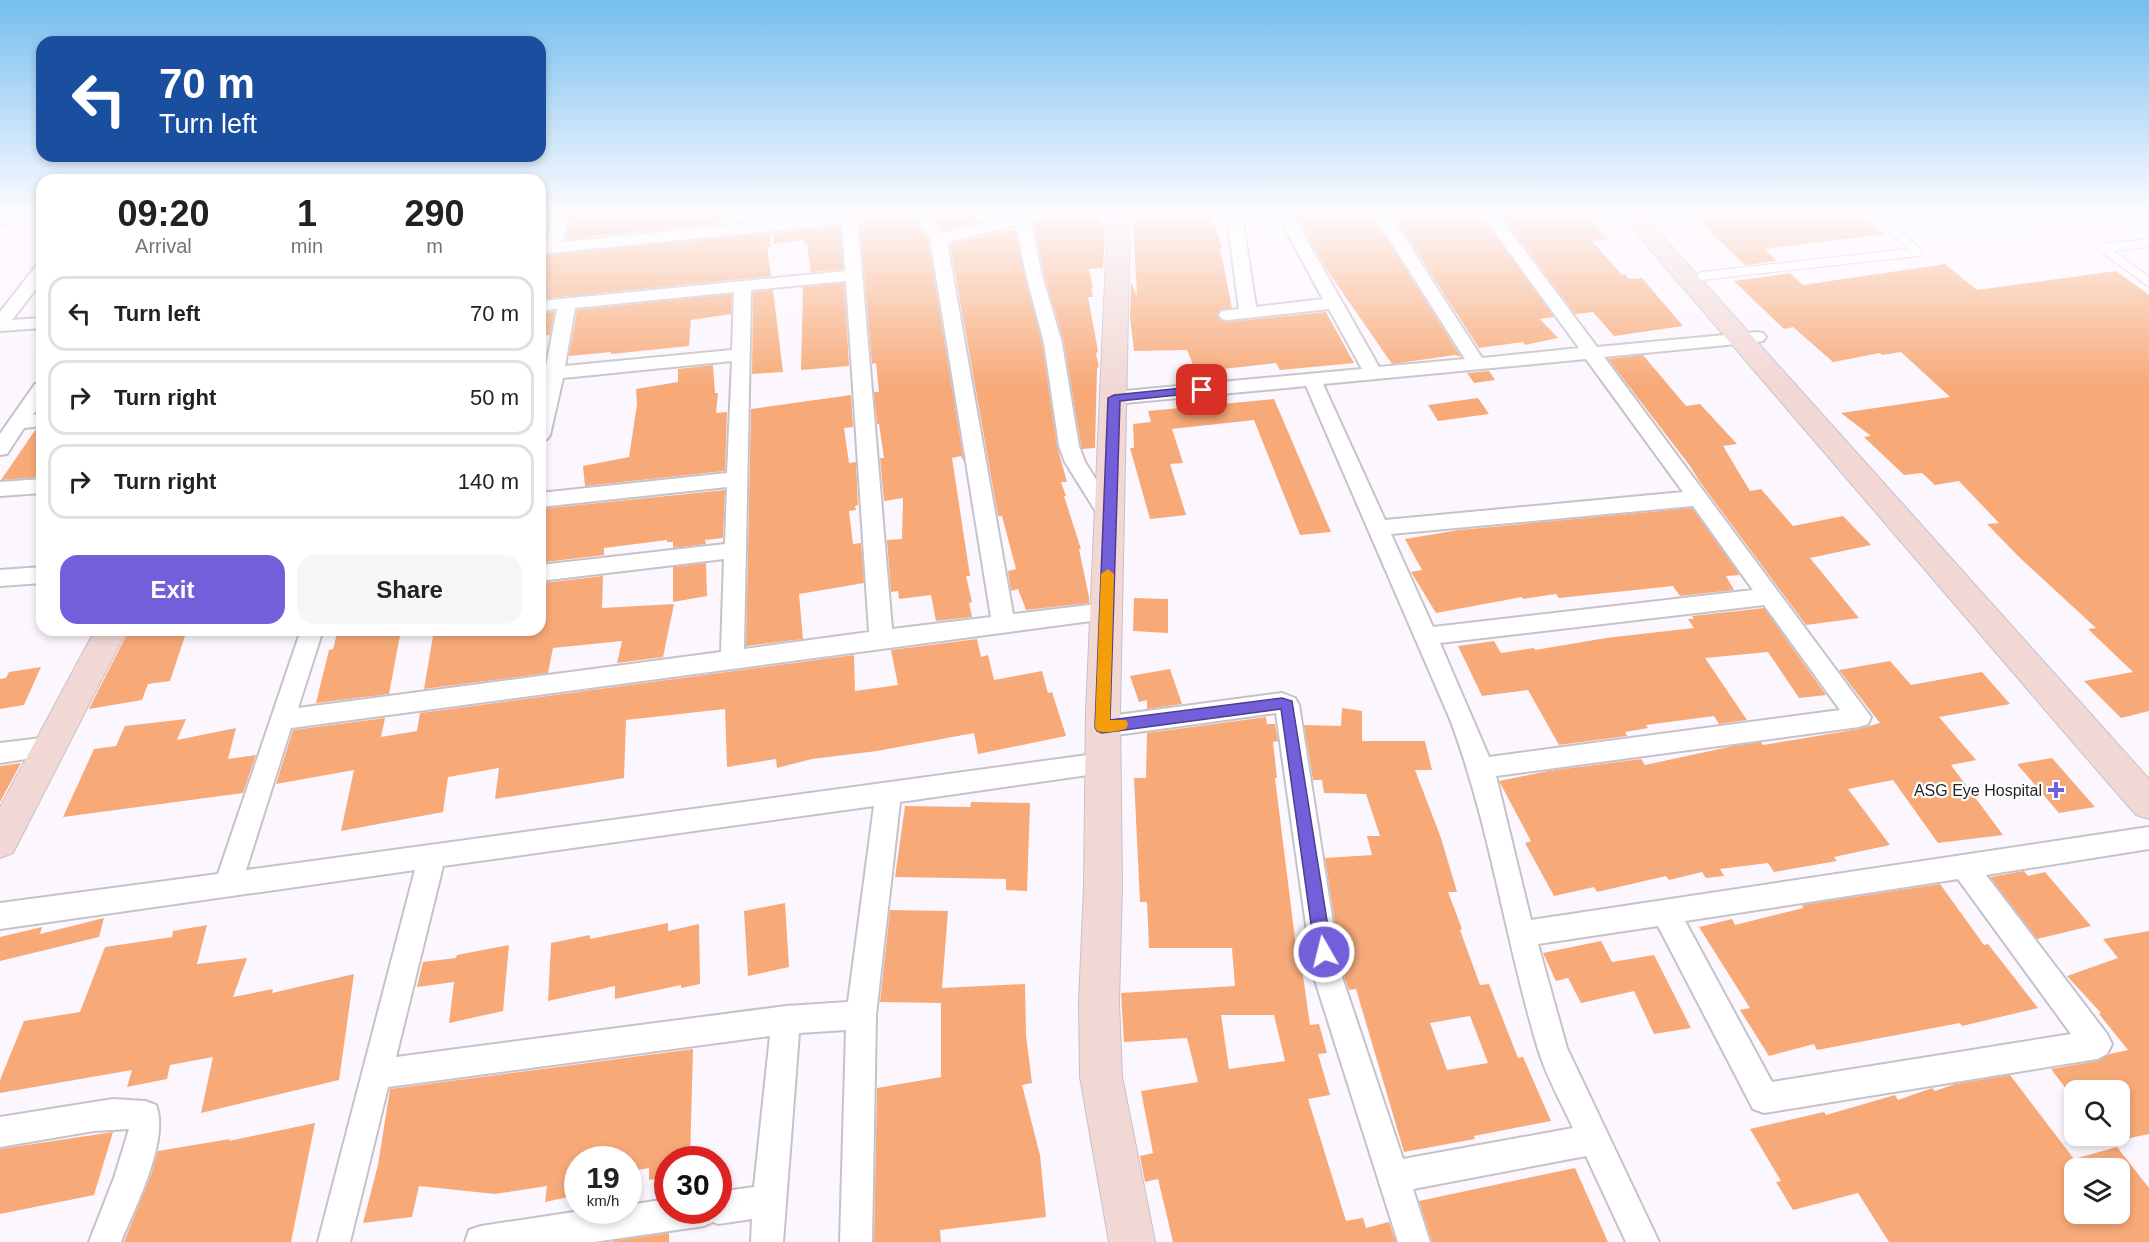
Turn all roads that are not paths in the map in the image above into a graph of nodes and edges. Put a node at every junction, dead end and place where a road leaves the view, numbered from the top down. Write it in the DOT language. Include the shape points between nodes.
graph roads {
  1 [pos="853,270"];
  2 [pos="943,270"];
  3 [pos="1033,270"];
  4 [pos="1117,270"];
  5 [pos="1242,270"];
  6 [pos="1315,270"];
  7 [pos="1417,270"];
  8 [pos="1531,270"];
  9 [pos="1684,270"];
  10 [pos="1697,270"];
  11 [pos="1756,270"];
  12 [pos="2133,270"];
  13 [pos="853,274"];
  14 [pos="1702,276"];
  15 [pos="36,281"];
  16 [pos="2149,282"];
  17 [pos="743,285"];
  18 [pos="567,303"];
  19 [pos="1334,303"];
  20 [pos="546,305"];
  21 [pos="1248,313"];
  22 [pos="1228,315"];
  23 [pos="36,323"];
  24 [pos="0,324"];
  25 [pos="1749,338"];
  26 [pos="1593,353"];
  27 [pos="741,355"];
  28 [pos="1477,364"];
  29 [pos="555,373"];
  30 [pos="1374,374"];
  31 [pos="1312,379"];
  32 [pos="36,396"];
  33 [pos="1114,398"];
  34 [pos="546,410"];
  35 [pos="36,420"];
  36 [pos="18,422"];
  37 [pos="0,449"];
  38 [pos="738,479"];
  39 [pos="36,486"];
  40 [pos="0,489"];
  41 [pos="1700,498"];
  42 [pos="546,499"];
  43 [pos="1110,518"];
  44 [pos="1378,528"];
  45 [pos="735,550"];
  46 [pos="546,572"];
  47 [pos="36,575"];
  48 [pos="0,578"];
  49 [pos="1770,596"];
  50 [pos="1106,611"];
  51 [pos="1003,624"];
  52 [pos="108,636"];
  53 [pos="310,636"];
  54 [pos="1426,636"];
  55 [pos="881,639"];
  56 [pos="732,659"];
  57 [pos="282,720"];
  58 [pos="1102,727"];
  59 [pos="50,747"];
  60 [pos="0,753"];
  61 [pos="1102,763"];
  62 [pos="1481,768"];
  63 [pos="2149,773"];
  64 [pos="888,793"];
  65 [pos="2149,804"];
  66 [pos="2149,838"];
  67 [pos="0,842"];
  68 [pos="432,856"];
  69 [pos="1964,866"];
  70 [pos="228,884"];
  71 [pos="1665,912"];
  72 [pos="0,916"];
  73 [pos="1521,934"];
  74 [pos="861,1015"];
  75 [pos="786,1020"];
  76 [pos="377,1074"];
  77 [pos="0,1132"];
  78 [pos="1596,1139"];
  79 [pos="1393,1177"];
  80 [pos="769,1201"];
  81 [pos="732,1207"];
  82 [pos="654,1217"];
  83 [pos="105,1242"];
  84 [pos="334,1242"];
  85 [pos="481,1242"];
  86 [pos="767,1242"];
  87 [pos="856,1242"];
  88 [pos="1132,1242"];
  89 [pos="1414,1242"];
  90 [pos="1643,1242"];
  1 -- 13 [label="street"];
  2 -- 51 [label="street"];
  3 -- 43 [label="street" via="1053,343 1069,446"];
  4 -- 33 [label="street"];
  5 -- 21 [label="street"];
  6 -- 19 [label="street"];
  7 -- 28 [label="street"];
  8 -- 26 [label="street"];
  9 -- 25 [label="street"];
  10 -- 14 [label="street"];
  11 -- 14 [label="lane"];
  12 -- 16 [label="lane"];
  13 -- 17 [label="street"];
  13 -- 55 [label="street"];
  14 -- 25 [label="street"];
  15 -- 24 [label="street"];
  17 -- 18 [label="street"];
  17 -- 27 [label="street"];
  18 -- 20 [label="street"];
  18 -- 29 [label="street"];
  19 -- 21 [label="street"];
  19 -- 30 [label="street"];
  21 -- 22 [label="street"];
  23 -- 24 [label="street"];
  25 -- 26 [label="street"];
  25 -- 63 [label="street"];
  25 -- 65 [label="street" via="2010,650"];
  26 -- 28 [label="street"];
  26 -- 41 [label="street"];
  27 -- 29 [label="street"];
  27 -- 38 [label="street"];
  28 -- 30 [label="street"];
  29 -- 34 [label="street"];
  30 -- 31 [label="street"];
  31 -- 33 [label="street"];
  31 -- 44 [label="street"];
  32 -- 36 [label="street"];
  33 -- 43 [label="street"];
  35 -- 36 [label="street"];
  36 -- 37 [label="street"];
  38 -- 42 [label="street"];
  38 -- 45 [label="street"];
  39 -- 40 [label="street"];
  41 -- 44 [label="street"];
  41 -- 49 [label="street"];
  43 -- 50 [label="street"];
  44 -- 54 [label="street"];
  45 -- 46 [label="street"];
  45 -- 56 [label="street"];
  47 -- 48 [label="street"];
  49 -- 54 [label="street"];
  49 -- 62 [label="street" via="1859,717"];
  50 -- 51 [label="street"];
  50 -- 58 [label="street"];
  51 -- 55 [label="street"];
  52 -- 59 [label="street"];
  53 -- 57 [label="street"];
  54 -- 62 [label="street"];
  55 -- 56 [label="street"];
  56 -- 57 [label="street"];
  57 -- 70 [label="street"];
  58 -- 61 [label="street"];
  58 -- 79 [label="street" via="1287,705 1327,974"];
  59 -- 60 [label="street"];
  59 -- 67 [label="street"];
  61 -- 64 [label="street"];
  61 -- 88 [label="street" via="1101,1077"];
  62 -- 73 [label="street"];
  64 -- 68 [label="street"];
  64 -- 74 [label="street"];
  66 -- 69 [label="street"];
  68 -- 70 [label="street"];
  68 -- 76 [label="street"];
  69 -- 71 [label="street"];
  69 -- 71 [label="street" via="2097,1044 1764,1098"];
  70 -- 72 [label="street"];
  71 -- 73 [label="street"];
  73 -- 78 [label="street" via="1553,1051"];
  74 -- 75 [label="street"];
  74 -- 87 [label="street"];
  75 -- 76 [label="street"];
  75 -- 80 [label="street"];
  76 -- 84 [label="street"];
  77 -- 83 [label="street" via="107,1114 131,1112 145,1116 140,1147"];
  78 -- 79 [label="street"];
  78 -- 90 [label="street"];
  79 -- 89 [label="street"];
  80 -- 81 [label="street"];
  80 -- 86 [label="street"];
  82 -- 85 [label="street"];
}
